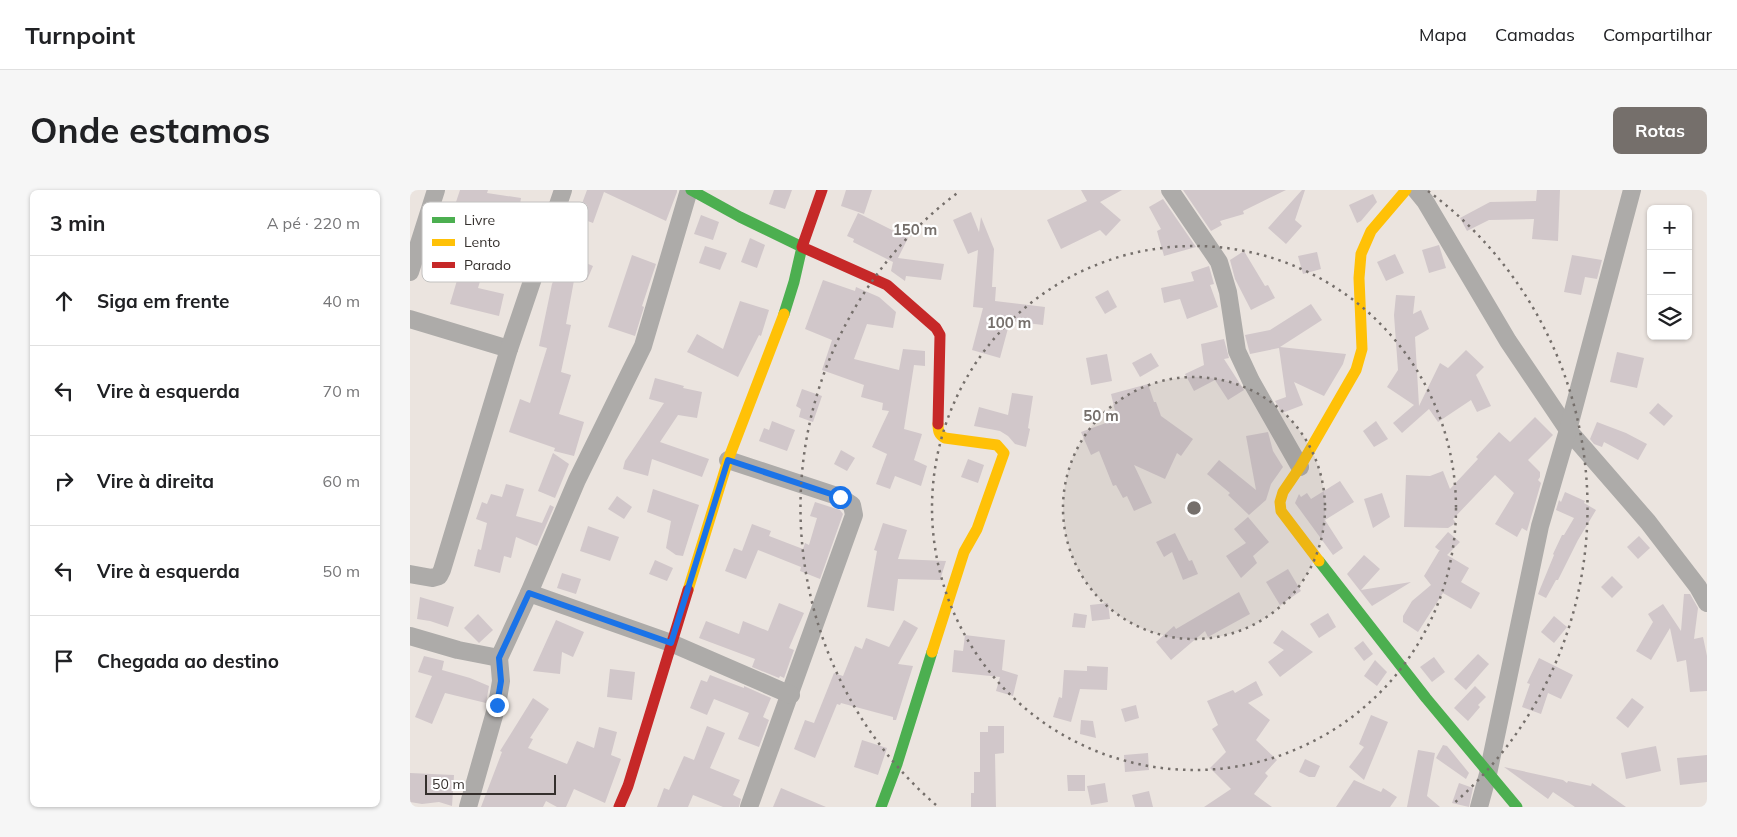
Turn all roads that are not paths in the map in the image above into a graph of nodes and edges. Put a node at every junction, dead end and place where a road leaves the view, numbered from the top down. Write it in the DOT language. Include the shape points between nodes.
graph roads {
  1 [pos="436,190"];
  2 [pos="563,190"];
  3 [pos="690,190"];
  4 [pos="822,190"];
  5 [pos="1170,190"];
  6 [pos="1406,190"];
  7 [pos="1416,190"];
  8 [pos="1632,190"];
  9 [pos="432,202"];
  10 [pos="559,202"];
  11 [pos="422,234"];
  12 [pos="802,247"];
  13 [pos="410,272"];
  14 [pos="532,282"];
  15 [pos="410,319"];
  16 [pos="509,349"];
  17 [pos="1568,430"];
  18 [pos="728,460"];
  19 [pos="1300,467"];
  20 [pos="410,574"];
  21 [pos="529,593"];
  22 [pos="1707,603"];
  23 [pos="410,636"];
  24 [pos="671,643"];
  25 [pos="499,658"];
  26 [pos="791,695"];
  27 [pos="1488,774"];
  28 [pos="468,807"];
  29 [pos="619,807"];
  30 [pos="750,807"];
  31 [pos="881,807"];
  32 [pos="1479,807"];
  33 [pos="1517,807"];
  1 -- 9 [label="street"];
  2 -- 10 [label="street"];
  3 -- 12 [label="street"];
  3 -- 21 [label="street" via="643,346 577,480"];
  4 -- 12 [label="street"];
  5 -- 19 [label="street" via="1218,262 1228,292 1237,351"];
  6 -- 19 [label="street" via="1370,231 1361,254 1358,278 1362,349 1356,370"];
  7 -- 17 [label="street" via="1508,341"];
  8 -- 17 [label="street"];
  11 -- 13 [label="street"];
  12 -- 18 [label="street" via="778,332"];
  12 -- 31 [label="street" via="887,285 936,328 940,335 938,431 945,438 997,445 1004,453 977,529 964,552"];
  14 -- 16 [label="street"];
  15 -- 16 [label="street"];
  16 -- 20 [label="street" via="442,570 439,576 432,578"];
  17 -- 22 [label="street" via="1648,522"];
  17 -- 27 [label="street" via="1540,526"];
  18 -- 24 [label="street"];
  18 -- 26 [label="street" via="840,497 852,505 854,515"];
  19 -- 27 [label="street" via="1283,492 1281,511"];
  21 -- 24 [label="street"];
  21 -- 25 [label="street"];
  23 -- 25 [label="street"];
  24 -- 26 [label="street"];
  24 -- 29 [label="street"];
  25 -- 28 [label="street" via="501,681 497,705"];
  26 -- 30 [label="street"];
  27 -- 32 [label="street"];
  27 -- 33 [label="street"];
}
